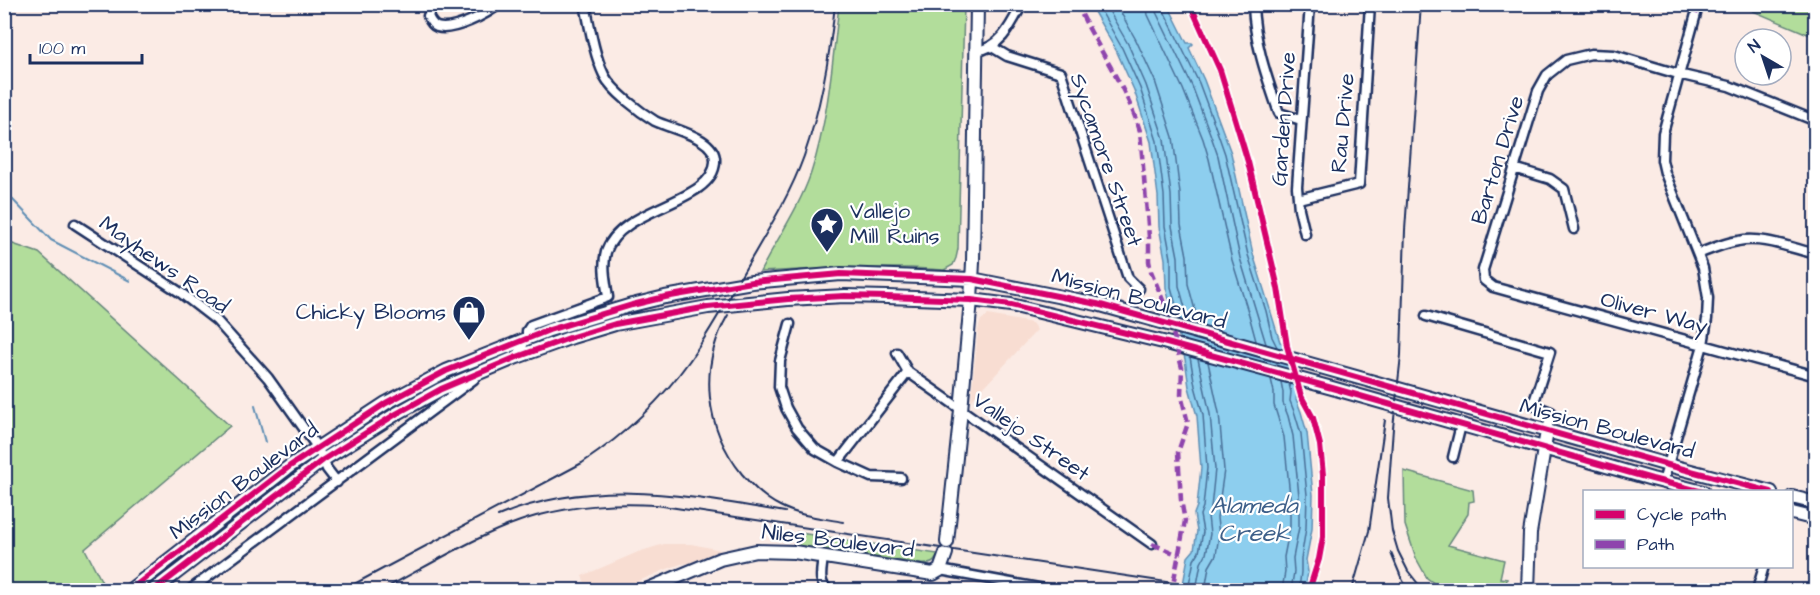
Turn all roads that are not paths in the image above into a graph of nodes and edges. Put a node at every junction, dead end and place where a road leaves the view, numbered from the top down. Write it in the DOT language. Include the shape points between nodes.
graph roads {
  1 [pos="434,4"];
  2 [pos="499,4"];
  3 [pos="585,4"];
  4 [pos="977,4"];
  5 [pos="1022,4"];
  6 [pos="1253,4"];
  7 [pos="1310,4"];
  8 [pos="1370,4"];
  9 [pos="1696,14"];
  10 [pos="992,47"];
  11 [pos="976,51"];
  12 [pos="1678,74"];
  13 [pos="1301,120"];
  14 [pos="1815,122"];
  15 [pos="1514,168"];
  16 [pos="1298,199"];
  17 [pos="75,224"];
  18 [pos="1574,229"];
  19 [pos="1305,234"];
  20 [pos="1698,254"];
  21 [pos="1815,254"];
  22 [pos="972,279"];
  23 [pos="1484,280"];
  24 [pos="1139,289"];
  25 [pos="971,300"];
  26 [pos="1426,316"];
  27 [pos="790,324"];
  28 [pos="527,338"];
  29 [pos="1703,345"];
  30 [pos="897,352"];
  31 [pos="517,357"];
  32 [pos="489,368"];
  33 [pos="446,371"];
  34 [pos="908,372"];
  35 [pos="1815,376"];
  36 [pos="452,385"];
  37 [pos="961,410"];
  38 [pos="1461,425"];
  39 [pos="1547,431"];
  40 [pos="317,447"];
  41 [pos="1543,448"];
  42 [pos="1453,457"];
  43 [pos="323,460"];
  44 [pos="838,462"];
  45 [pos="1668,465"];
  46 [pos="901,478"];
  47 [pos="337,482"];
  48 [pos="1663,482"];
  49 [pos="1695,490"];
  50 [pos="1763,490"];
  51 [pos="1793,498"];
  52 [pos="1815,503"];
  53 [pos="1793,514"];
  54 [pos="1815,519"];
  55 [pos="1152,544"];
  56 [pos="176,554"];
  57 [pos="823,557"];
  58 [pos="185,566"];
  59 [pos="1764,568"];
  60 [pos="940,570"];
  61 [pos="1815,580"];
  62 [pos="1528,589"];
  63 [pos="130,591"];
  64 [pos="154,591"];
  65 [pos="190,591"];
  66 [pos="646,591"];
  67 [pos="829,591"];
  68 [pos="1050,591"];
  69 [pos="1757,591"];
  70 [pos="1812,591"];
  1 -- 2 [label="street" via="428,16 438,27 478,19"];
  3 -- 28 [label="street" via="596,50 613,87 654,120 705,141 715,162 713,171 699,188 626,226 614,238 606,251 604,266 608,297 535,324 528,328"];
  4 -- 11 [label="main road, Niles Boulevard"];
  5 -- 10 [label="street" via="1006,33"];
  6 -- 13 [label="street" via="1263,68 1278,113"];
  7 -- 13 [label="street, Garden Drive"];
  8 -- 16 [label="street, Rau Drive" via="1359,184"];
  9 -- 12 [label="street"];
  10 -- 11 [label="street"];
  10 -- 24 [label="street, Sycamore Street" via="1007,56 1061,73 1128,278"];
  11 -- 22 [label="main road, Niles Boulevard"];
  12 -- 14 [label="street" via="1729,86"];
  12 -- 15 [label="street, Barton Drive" via="1614,55 1590,54 1566,60 1547,75 1538,91"];
  12 -- 20 [label="street" via="1662,133 1662,160"];
  13 -- 16 [label="street, Garden Drive"];
  15 -- 18 [label="street" via="1550,178 1564,189"];
  15 -- 23 [label="street, Barton Drive" via="1483,270"];
  16 -- 19 [label="street, Garden Drive"];
  17 -- 40 [label="street, Mayhews Road" via="216,320 268,378"];
  20 -- 21 [label="street" via="1750,240"];
  20 -- 29 [label="street" via="1708,298"];
  22 -- 25 [label="main road, Niles Boulevard"];
  22 -- 28 [label="main road, Mission Boulevard" via="841,274 752,282 632,305"];
  22 -- 39 [label="main road, Mission Boulevard" via="1156,320"];
  23 -- 29 [label="street, Oliver Way" via="1493,287"];
  25 -- 31 [label="main road, Mission Boulevard" via="845,296 708,307 607,326"];
  25 -- 37 [label="main road, Niles Boulevard"];
  25 -- 38 [label="main road, Mission Boulevard" via="1011,305 1163,342"];
  26 -- 39 [label="street" via="1550,352 1533,405 1551,412"];
  27 -- 44 [label="street" via="780,362 779,387 786,408 815,449"];
  28 -- 31 [label="street"];
  28 -- 33 [label="main road, Mission Boulevard"];
  29 -- 35 [label="street, Oliver Way"];
  29 -- 45 [label="street"];
  30 -- 34 [label="street, Vallejo Street"];
  31 -- 32 [label="main road, Mission Boulevard"];
  32 -- 36 [label="main road, Mission Boulevard"];
  32 -- 47 [label="street"];
  33 -- 36 [label="main road"];
  33 -- 40 [label="main road, Mission Boulevard"];
  34 -- 37 [label="street, Vallejo Street"];
  34 -- 44 [label="street"];
  36 -- 43 [label="main road, Mission Boulevard" via="406,408"];
  37 -- 55 [label="street, Vallejo Street"];
  37 -- 60 [label="main road, Niles Boulevard"];
  38 -- 41 [label="main road, Mission Boulevard"];
  38 -- 42 [label="street"];
  39 -- 41 [label="main road"];
  39 -- 45 [label="main road, Mission Boulevard"];
  40 -- 43 [label="street, Mayhews Road"];
  40 -- 56 [label="main road, Mission Boulevard"];
  41 -- 48 [label="main road, Mission Boulevard"];
  41 -- 62 [label="main road" via="1530,533"];
  43 -- 47 [label="street, Mayhews Road"];
  43 -- 58 [label="main road, Mission Boulevard"];
  44 -- 46 [label="street" via="871,477"];
  45 -- 48 [label="street"];
  45 -- 50 [label="main road, Mission Boulevard"];
  47 -- 65 [label="street"];
  48 -- 49 [label="main road, Mission Boulevard"];
  51 -- 52 [label="main road"];
  53 -- 54 [label="main road"];
  56 -- 58 [label="main road"];
  56 -- 63 [label="main road, Mission Boulevard"];
  57 -- 60 [label="main road, Niles Boulevard" via="933,574"];
  57 -- 66 [label="main road, Niles Boulevard" via="782,551 745,552"];
  57 -- 67 [label="street" via="820,580"];
  58 -- 64 [label="main road, Mission Boulevard"];
  59 -- 69 [label="street"];
  60 -- 68 [label="street"];
  61 -- 70 [label="street"];
}
